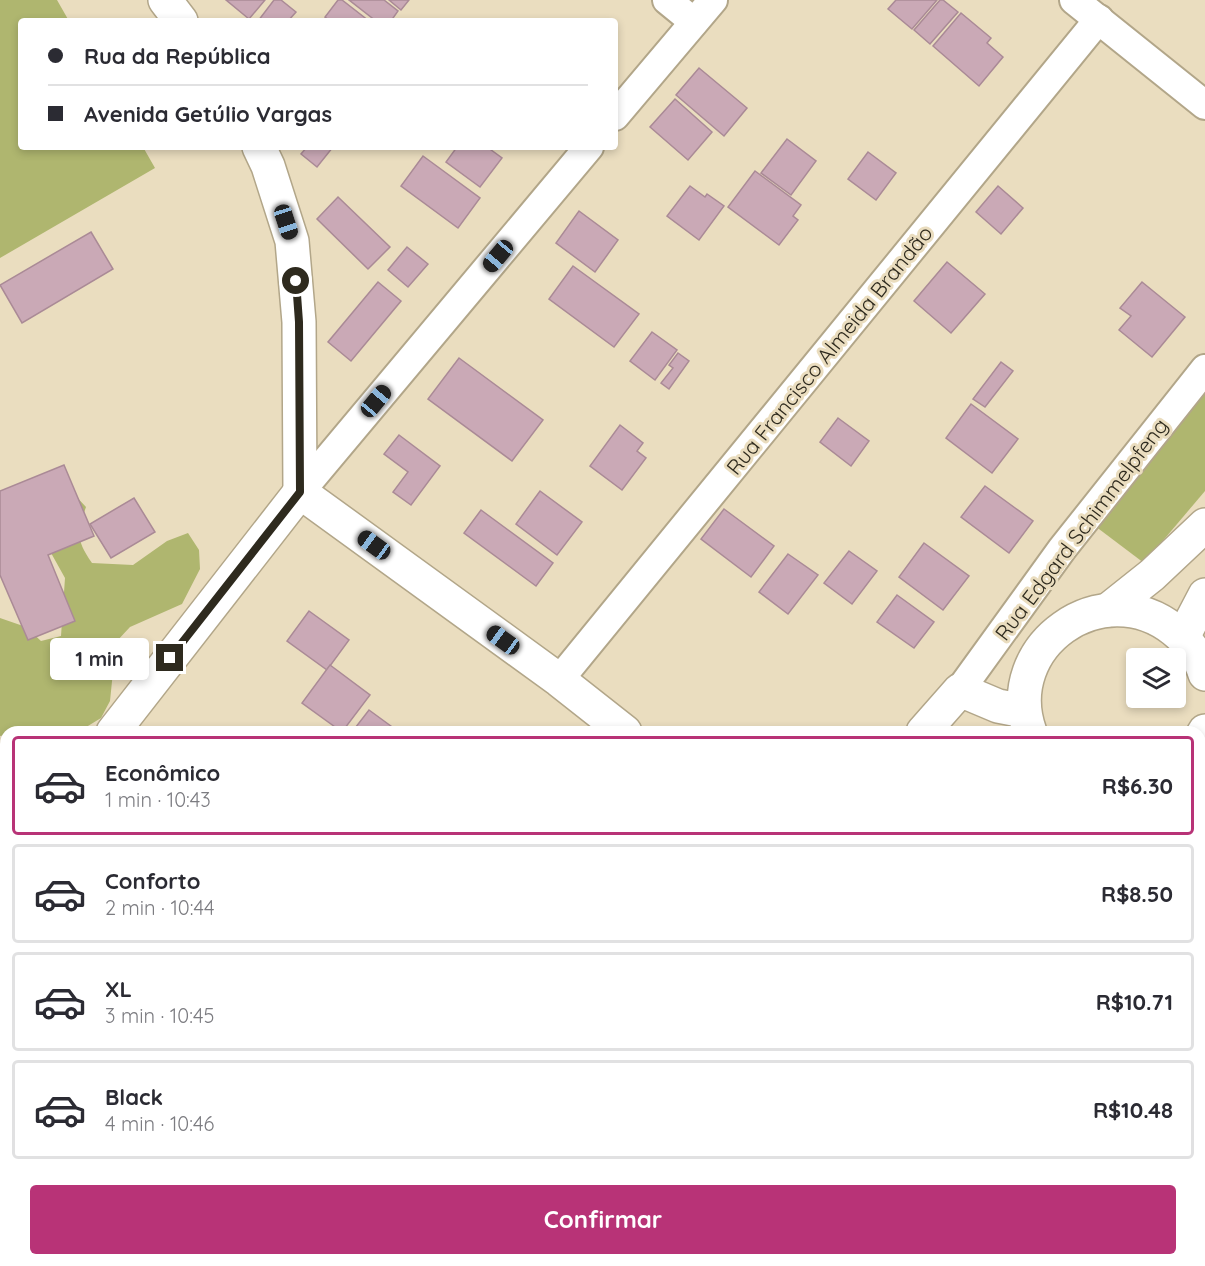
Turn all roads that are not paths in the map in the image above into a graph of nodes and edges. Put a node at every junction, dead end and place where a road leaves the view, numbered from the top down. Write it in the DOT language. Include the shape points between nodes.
graph roads {
  1 [pos="165,0"];
  2 [pos="667,0"];
  3 [pos="713,0"];
  4 [pos="1074,0"];
  5 [pos="179,18"];
  6 [pos="1099,19"];
  7 [pos="694,22"];
  8 [pos="1205,105"];
  9 [pos="618,112"];
  10 [pos="260,150"];
  11 [pos="586,150"];
  12 [pos="1205,369"];
  13 [pos="300,492"];
  14 [pos="1205,525"];
  15 [pos="1205,596"];
  16 [pos="1108,610"];
  17 [pos="1196,648"];
  18 [pos="559,680"];
  19 [pos="960,690"];
  20 [pos="1024,723"];
  21 [pos="118,726"];
  22 [pos="617,726"];
  23 [pos="928,726"];
  1 -- 5 [label="street"];
  2 -- 7 [label="street"];
  3 -- 7 [label="street"];
  4 -- 6 [label="street"];
  6 -- 8 [label="street"];
  6 -- 18 [label="street, Rua Francisco Almeida Brandão"];
  7 -- 9 [label="street"];
  10 -- 13 [label="street" via="292,241 299,322"];
  11 -- 13 [label="street"];
  12 -- 19 [label="street, Rua Edgard Schimmelpfeng" via="1062,549"];
  13 -- 18 [label="street"];
  13 -- 21 [label="street"];
  14 -- 16 [label="street"];
  15 -- 17 [label="street"];
  16 -- 17 [label="street" via="1149,615"];
  16 -- 20 [label="street" via="1091,613 1062,627 1040,650 1026,679"];
  18 -- 22 [label="street"];
  19 -- 20 [label="street" via="998,706"];
  19 -- 23 [label="street, Rua Edgard Schimmelpfeng"];
}
